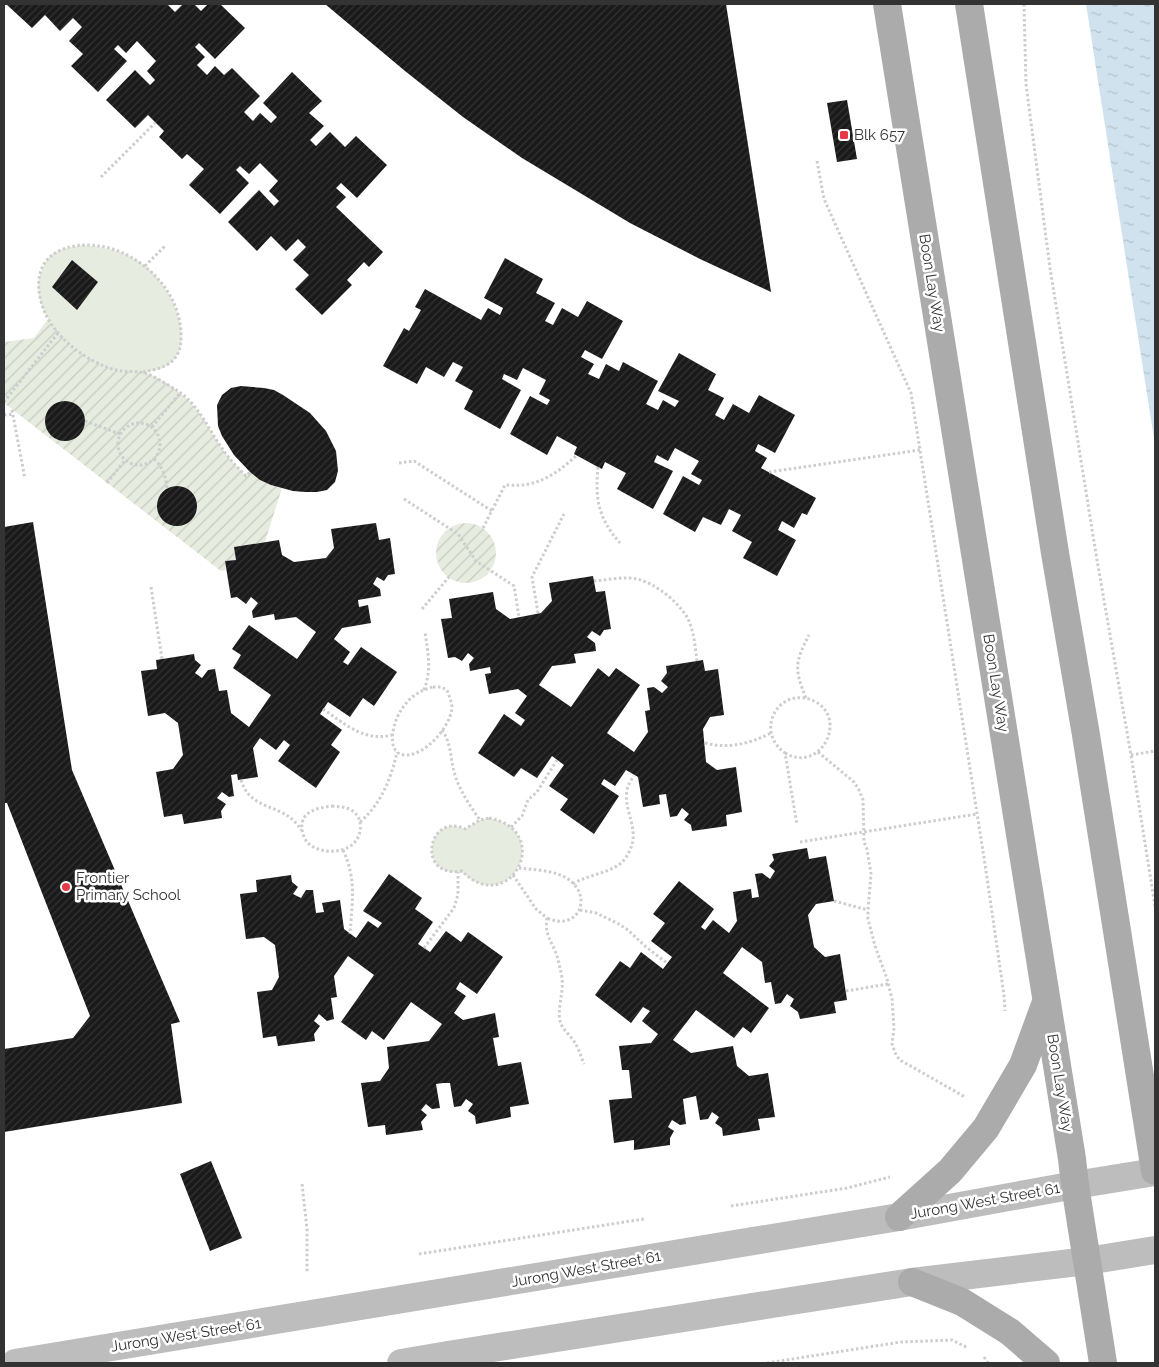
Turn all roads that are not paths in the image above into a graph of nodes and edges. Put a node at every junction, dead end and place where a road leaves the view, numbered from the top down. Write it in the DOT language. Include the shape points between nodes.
graph roads {
  1 [pos="887,4"];
  2 [pos="969,4"];
  3 [pos="1047,1000"];
  4 [pos="1155,1172"];
  5 [pos="1075,1185"];
  6 [pos="899,1217"];
  7 [pos="1155,1250"];
  8 [pos="1087,1261"];
  9 [pos="912,1282"];
  10 [pos="15,1363"];
  11 [pos="401,1363"];
  12 [pos="1046,1363"];
  13 [pos="1103,1363"];
  1 -- 3 [label="main road, Boon Lay Way"];
  2 -- 4 [label="main road"];
  3 -- 5 [label="main road, Boon Lay Way"];
  3 -- 6 [label="main road" via="1023,1064 986,1128 950,1171"];
  4 -- 5 [label="street, Jurong West Street 61"];
  5 -- 6 [label="street, Jurong West Street 61"];
  5 -- 8 [label="main road, Boon Lay Way"];
  6 -- 10 [label="street, Jurong West Street 61"];
  7 -- 8 [label="street"];
  8 -- 9 [label="street"];
  8 -- 13 [label="main road, Boon Lay Way"];
  9 -- 11 [label="street"];
  9 -- 12 [label="main road" via="962,1302 1010,1332"];
}
